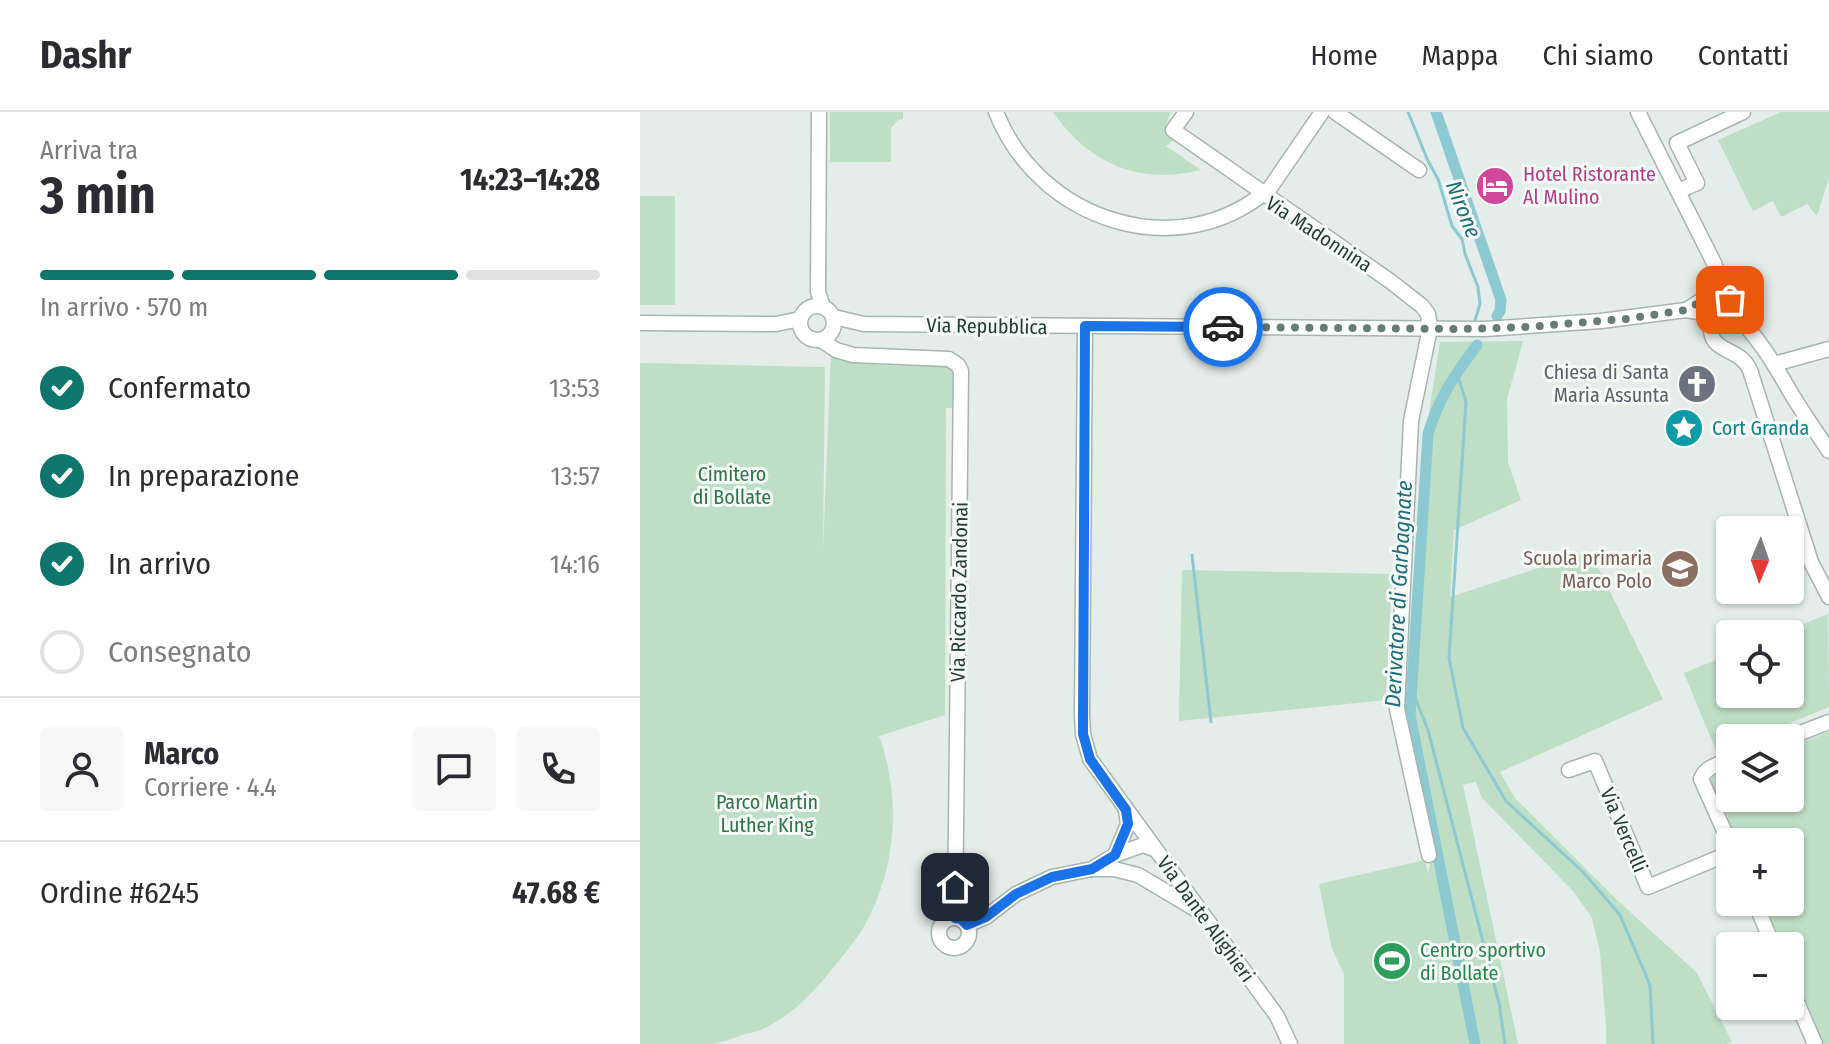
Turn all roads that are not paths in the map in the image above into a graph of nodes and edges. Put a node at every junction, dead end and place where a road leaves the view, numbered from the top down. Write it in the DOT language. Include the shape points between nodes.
graph roads {
  1 [pos="819,112"];
  2 [pos="996,112"];
  3 [pos="1186,112"];
  4 [pos="1322,112"];
  5 [pos="1335,112"];
  6 [pos="1638,112"];
  7 [pos="1743,112"];
  8 [pos="1419,170"];
  9 [pos="1678,191"];
  10 [pos="1264,193"];
  11 [pos="1716,308"];
  12 [pos="824,318"];
  13 [pos="640,323"];
  14 [pos="801,324"];
  15 [pos="1085,326"];
  16 [pos="1430,328"];
  17 [pos="1829,349"];
  18 [pos="1774,364"];
  19 [pos="1788,388"];
  20 [pos="1829,451"];
  21 [pos="1829,597"];
  22 [pos="1829,722"];
  23 [pos="1804,732"];
  24 [pos="1716,765"];
  25 [pos="1569,770"];
  26 [pos="1126,810"];
  27 [pos="1723,828"];
  28 [pos="1154,849"];
  29 [pos="1115,855"];
  30 [pos="1429,855"];
  31 [pos="1716,859"];
  32 [pos="1092,869"];
  33 [pos="1170,869"];
  34 [pos="1138,875"];
  35 [pos="1204,914"];
  36 [pos="1804,1018"];
  37 [pos="1290,1044"];
  38 [pos="1815,1044"];
  1 -- 12 [label="street"];
  2 -- 10 [label="street, Via Madonnina" via="1019,154 1047,184 1075,205 1121,223 1164,227 1202,222 1242,209"];
  3 -- 10 [label="street" via="1173,130"];
  4 -- 10 [label="street"];
  5 -- 8 [label="street"];
  6 -- 9 [label="street"];
  7 -- 9 [label="street" via="1677,143 1697,183"];
  9 -- 11 [label="street" via="1711,277"];
  10 -- 16 [label="street, Via Madonnina" via="1413,299 1428,314"];
  11 -- 16 [label="street, Via Repubblica" via="1551,326"];
  11 -- 18 [label="street" via="1748,326"];
  11 -- 19 [label="street"];
  11 -- 21 [label="street" via="1714,343 1743,358 1750,370 1811,562"];
  12 -- 14 [label="street" via="803,313"];
  12 -- 14 [label="street, Via Riccardo Zandonai" via="809,339"];
  12 -- 15 [label="street, Via Repubblica" via="864,324"];
  12 -- 32 [label="street, Via Riccardo Zandonai" via="845,354 939,357 955,362 961,371 964,926 1052,877"];
  13 -- 14 [label="street"];
  15 -- 16 [label="street, Via Repubblica"];
  15 -- 26 [label="street, Via Dante Alighieri" via="1083,734 1090,759"];
  16 -- 30 [label="street" via="1411,421 1397,709"];
  17 -- 18 [label="street"];
  18 -- 19 [label="street"];
  19 -- 20 [label="street"];
  22 -- 23 [label="street"];
  24 -- 27 [label="street" via="1701,779"];
  25 -- 31 [label="street, Via Vercelli" via="1595,761 1648,887"];
  26 -- 28 [label="street, Via Dante Alighieri"];
  26 -- 29 [label="street" via="1128,824"];
  28 -- 29 [label="street" via="1143,845"];
  28 -- 33 [label="street, Via Dante Alighieri"];
  29 -- 32 [label="street"];
  32 -- 34 [label="street"];
  33 -- 34 [label="street" via="1156,876"];
  33 -- 35 [label="street, Via Dante Alighieri"];
  34 -- 35 [label="street"];
  35 -- 37 [label="street, Via Dante Alighieri" via="1277,1016"];
  36 -- 38 [label="street"];
}
